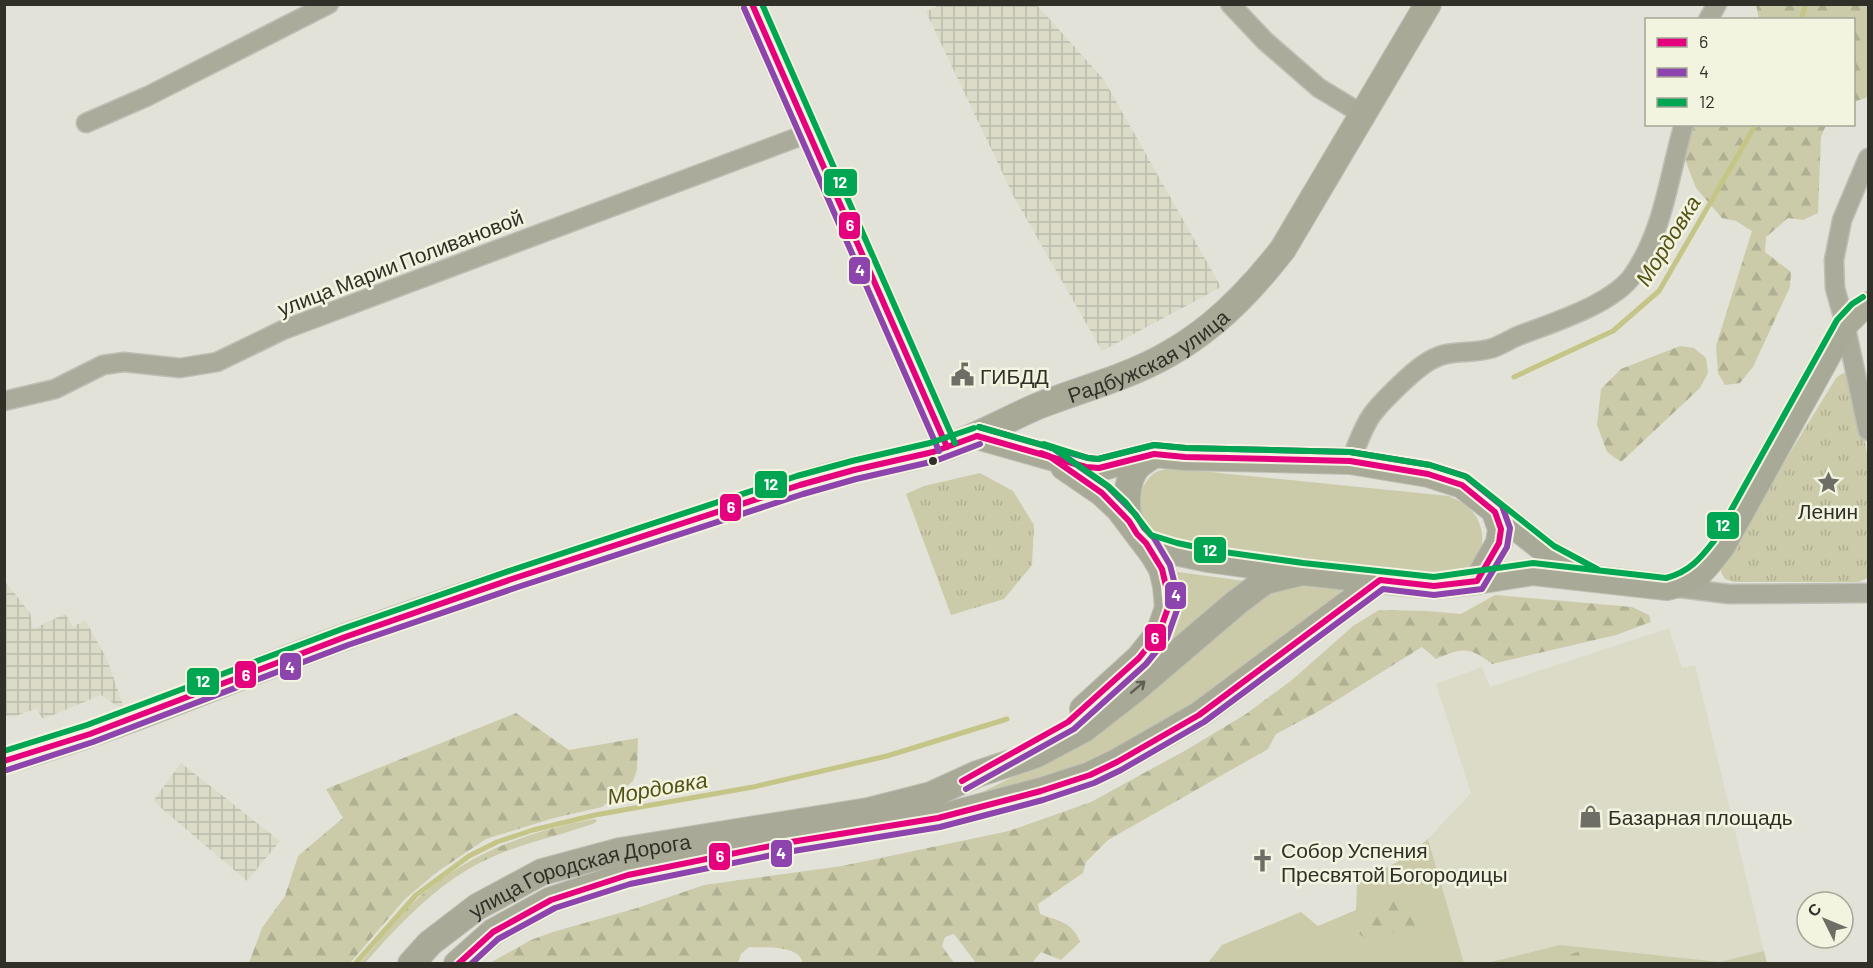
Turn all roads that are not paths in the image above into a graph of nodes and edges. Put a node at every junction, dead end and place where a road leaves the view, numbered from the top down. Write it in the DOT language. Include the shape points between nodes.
graph roads {
  1 [pos="328,4"];
  2 [pos="752,4"];
  3 [pos="1230,4"];
  4 [pos="1428,4"];
  5 [pos="1717,4"];
  6 [pos="1709,18"];
  7 [pos="1362,114"];
  8 [pos="86,123"];
  9 [pos="1684,126"];
  10 [pos="809,133"];
  11 [pos="1869,158"];
  12 [pos="1869,305"];
  13 [pos="1845,324"];
  14 [pos="4,402"];
  15 [pos="1869,431"];
  16 [pos="977,436"];
  17 [pos="948,447"];
  18 [pos="1154,453"];
  19 [pos="1048,456"];
  20 [pos="1350,461"];
  21 [pos="1495,512"];
  22 [pos="1129,521"];
  23 [pos="1146,543"];
  24 [pos="1302,572"];
  25 [pos="1592,578"];
  26 [pos="1380,580"];
  27 [pos="1477,581"];
  28 [pos="1667,587"];
  29 [pos="1869,593"];
  30 [pos="4,761"];
  31 [pos="977,774"];
  32 [pos="411,963"];
  33 [pos="457,963"];
  1 -- 8 [label="street"];
  2 -- 10 [label="main road"];
  3 -- 7 [label="street" via="1312,82"];
  4 -- 7 [label="main road, Радбужская улица"];
  5 -- 6 [label="street"];
  7 -- 16 [label="main road, Радбужская улица" via="1283,249 1232,308 1166,356 1126,375 1037,406"];
  9 -- 20 [label="street" via="1662,213 1649,248 1632,277 1580,312 1549,325 1492,348 1446,353 1424,364 1371,416"];
  10 -- 14 [label="street, улица Марии Поливановой" via="283,330 217,362 180,368 132,362 103,365 55,389"];
  10 -- 17 [label="main road"];
  11 -- 13 [label="street" via="1842,220 1834,260 1835,288"];
  12 -- 13 [label="main road"];
  13 -- 15 [label="street"];
  13 -- 28 [label="main road" via="1722,546 1702,572 1685,584"];
  16 -- 17 [label="main road, Радбужская улица"];
  16 -- 19 [label="main road, улица Городская Дорога"];
  17 -- 30 [label="main road, Радбужская улица" via="800,485 458,598 73,740"];
  18 -- 19 [label="main road, улица Городская Дорога" via="1099,468"];
  18 -- 20 [label="main road, улица Городская Дорога"];
  18 -- 22 [label="main road" via="1136,468 1131,480 1126,506"];
  19 -- 22 [label="main road, улица Городская Дорога" via="1102,494"];
  20 -- 21 [label="main road, улица Городская Дорога" via="1428,474 1462,485"];
  21 -- 25 [label="main road, улица Городская Дорога"];
  21 -- 27 [label="main road" via="1501,529 1499,543"];
  22 -- 23 [label="main road, улица Городская Дорога"];
  23 -- 24 [label="main road, улица Городская Дорога" via="1208,559"];
  23 -- 31 [label="main road, улица Городская Дорога" via="1162,569 1166,586 1168,608 1159,633 1139,658 1068,722"];
  24 -- 26 [label="main road, улица Городская Дорога"];
  31 -- 24 [label="main road, улица Городская Дорога, one-way" via="1035,755 1084,729 1265,581"];
  25 -- 27 [label="main road, улица Городская Дорога" via="1533,572"];
  25 -- 28 [label="main road, улица Городская Дорога"];
  26 -- 27 [label="main road, улица Городская Дорога" via="1434,585"];
  26 -- 33 [label="main road, улица Городская Дорога" via="1199,715 1090,775 938,818 784,843 628,876 551,900 493,932"];
  28 -- 29 [label="street" via="1729,594"];
  31 -- 32 [label="main road, улица Городская Дорога" via="931,795 868,811 620,850 542,872 477,907"];
}
